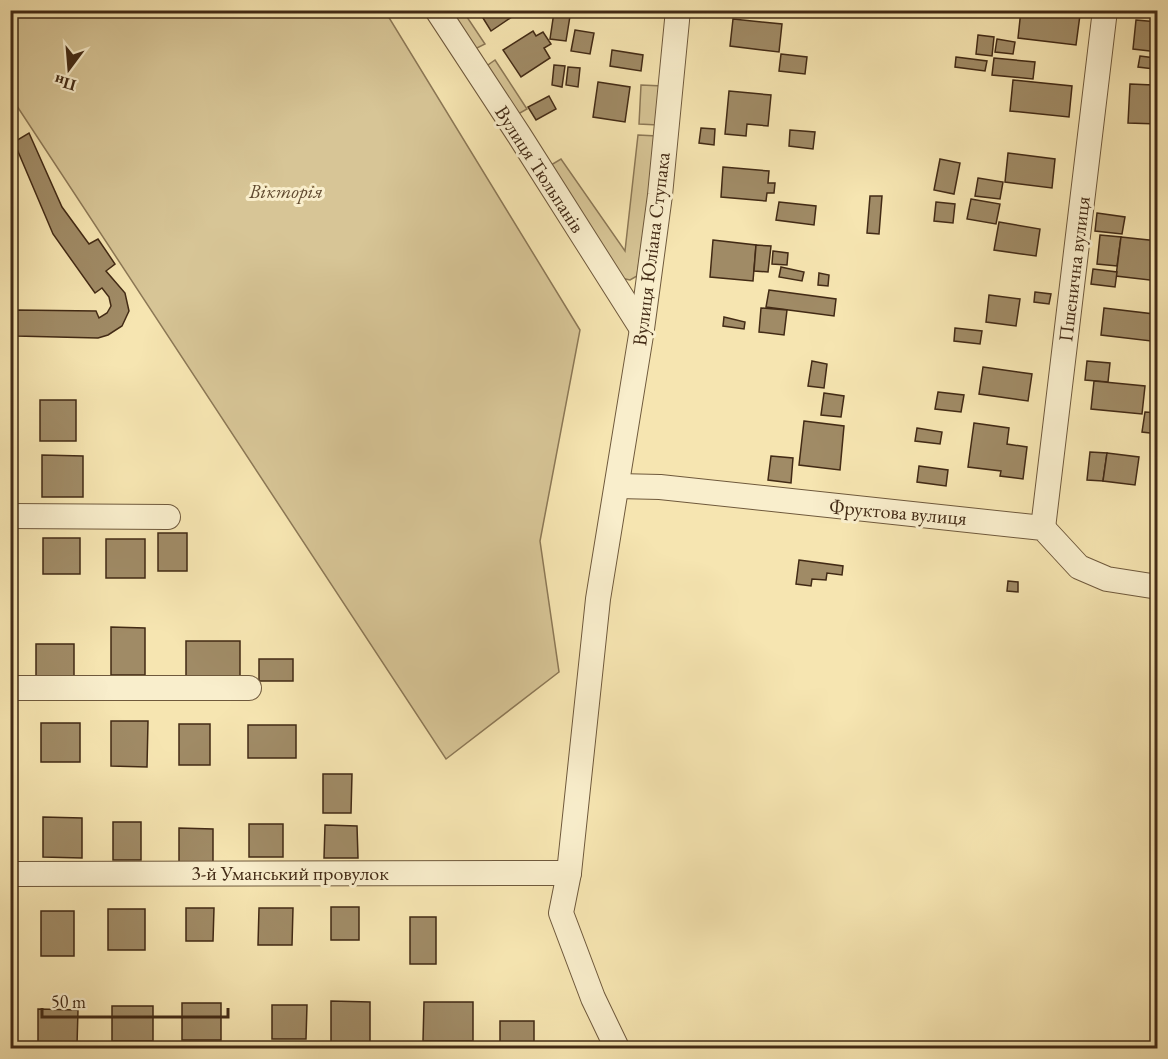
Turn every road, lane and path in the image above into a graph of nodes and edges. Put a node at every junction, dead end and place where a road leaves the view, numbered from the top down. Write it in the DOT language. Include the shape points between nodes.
graph roads {
  1 [pos="436,10"];
  2 [pos="678,10"];
  3 [pos="1105,10"];
  4 [pos="642,329"];
  5 [pos="618,486"];
  6 [pos="10,516"];
  7 [pos="168,517"];
  8 [pos="1043,528"];
  9 [pos="1158,587"];
  10 [pos="10,688"];
  11 [pos="249,688"];
  12 [pos="569,873"];
  13 [pos="10,874"];
  14 [pos="617,1048"];
  1 -- 4 [label="street, Вулиця Тюльпанів"];
  2 -- 4 [label="street, Вулиця Юліана Ступака"];
  3 -- 8 [label="street, Пшенична вулиця"];
  4 -- 5 [label="street, Вулиця Юліана Ступака"];
  5 -- 8 [label="street, Фруктова вулиця" via="660,487"];
  5 -- 12 [label="street, Вулиця Юліана Ступака" via="598,599"];
  6 -- 7 [label="street"];
  8 -- 9 [label="street" via="1079,567 1107,579"];
  10 -- 11 [label="street"];
  12 -- 13 [label="street, 3-й Уманський провулок"];
  12 -- 14 [label="street, Вулиця Юліана Ступака" via="561,913 593,998"];
}
